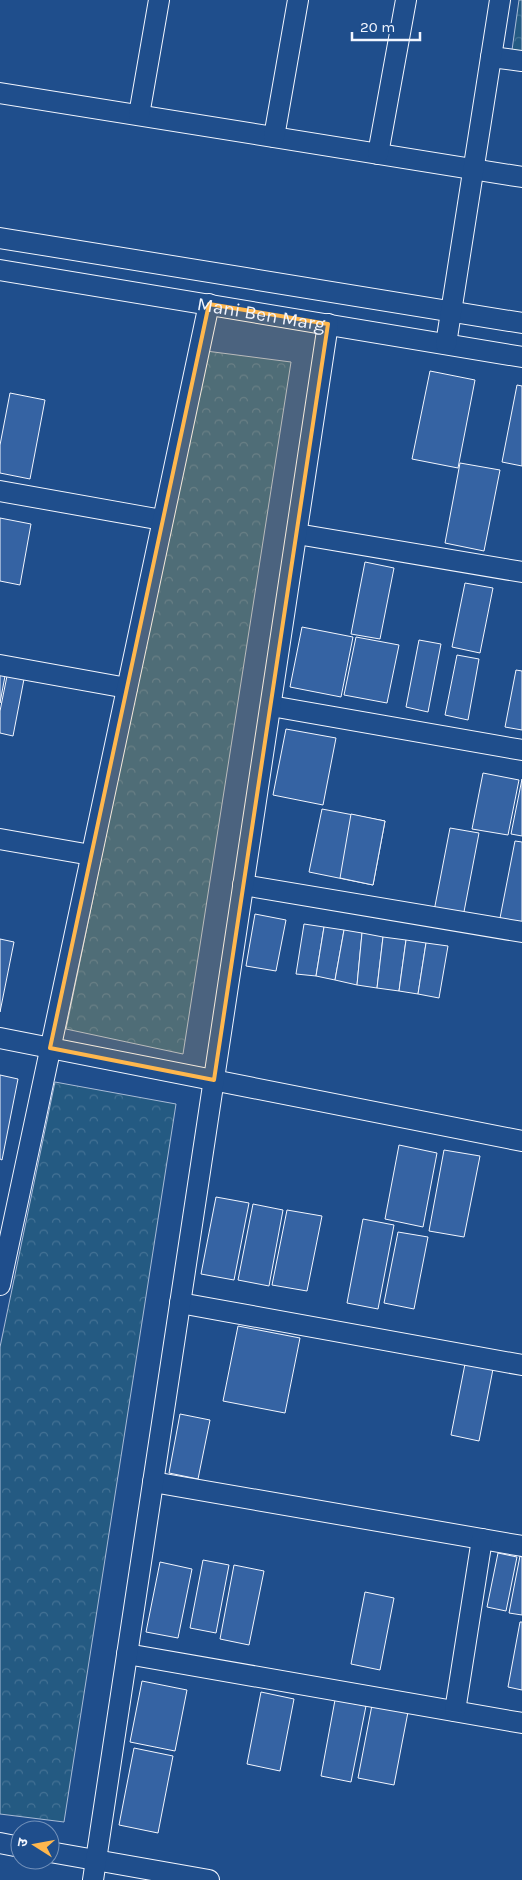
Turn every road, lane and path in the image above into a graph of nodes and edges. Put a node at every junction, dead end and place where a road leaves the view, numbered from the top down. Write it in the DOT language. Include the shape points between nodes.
graph roads {
  1 [pos="159,0"];
  2 [pos="298,0"];
  3 [pos="406,0"];
  4 [pos="500,0"];
  5 [pos="491,57"];
  6 [pos="522,61"];
  7 [pos="0,93"];
  8 [pos="139,116"];
  9 [pos="274,137"];
  10 [pos="378,154"];
  11 [pos="473,169"];
  12 [pos="522,177"];
  13 [pos="0,238"];
  14 [pos="0,270"];
  15 [pos="208,304"];
  16 [pos="451,312"];
  17 [pos="522,323"];
  18 [pos="328,324"];
  19 [pos="446,344"];
  20 [pos="522,357"];
  21 [pos="0,492"];
  22 [pos="162,520"];
  23 [pos="297,534"];
  24 [pos="522,572"];
  25 [pos="0,665"];
  26 [pos="127,688"];
  27 [pos="271,706"];
  28 [pos="522,750"];
  29 [pos="0,839"];
  30 [pos="91,855"];
  31 [pos="244,885"];
  32 [pos="522,932"];
  33 [pos="0,1038"];
  34 [pos="50,1048"];
  35 [pos="214,1080"];
  36 [pos="522,1141"];
  37 [pos="0,1280"];
  38 [pos="180,1303"];
  39 [pos="522,1365"];
  40 [pos="154,1482"];
  41 [pos="482,1539"];
  42 [pos="522,1546"];
  43 [pos="127,1654"];
  44 [pos="455,1711"];
  45 [pos="522,1723"];
  46 [pos="60,1854"];
  47 [pos="96,1860"];
  48 [pos="93,1880"];
  49 [pos="209,1880"];
  1 -- 8 [label="street"];
  2 -- 9 [label="street"];
  3 -- 10 [label="street"];
  4 -- 5 [label="street"];
  5 -- 6 [label="street"];
  5 -- 11 [label="street"];
  7 -- 8 [label="street"];
  8 -- 9 [label="street"];
  9 -- 10 [label="street"];
  10 -- 11 [label="street"];
  11 -- 12 [label="street"];
  11 -- 16 [label="street"];
  13 -- 16 [label="street, Mani Ben Marg"];
  14 -- 15 [label="street, Mani Ben Marg"];
  15 -- 18 [label="street, Mani Ben Marg"];
  15 -- 22 [label="street"];
  16 -- 17 [label="street, Mani Ben Marg"];
  16 -- 19 [label="street"];
  18 -- 19 [label="street, Mani Ben Marg"];
  18 -- 23 [label="street"];
  19 -- 20 [label="street, Mani Ben Marg"];
  21 -- 22 [label="street"];
  22 -- 26 [label="street"];
  23 -- 24 [label="street"];
  23 -- 27 [label="street"];
  25 -- 26 [label="street"];
  26 -- 30 [label="street"];
  27 -- 28 [label="street"];
  27 -- 31 [label="street"];
  29 -- 30 [label="street"];
  30 -- 34 [label="street"];
  31 -- 32 [label="street"];
  31 -- 35 [label="street"];
  33 -- 34 [label="street"];
  34 -- 35 [label="street"];
  34 -- 37 [label="street"];
  35 -- 36 [label="street"];
  35 -- 38 [label="street"];
  38 -- 39 [label="street"];
  38 -- 40 [label="street"];
  40 -- 41 [label="street"];
  40 -- 43 [label="street"];
  41 -- 42 [label="street"];
  41 -- 44 [label="street"];
  43 -- 44 [label="street"];
  43 -- 47 [label="street"];
  44 -- 45 [label="street"];
  46 -- 47 [label="street"];
  47 -- 48 [label="street"];
  47 -- 49 [label="street"];
}
